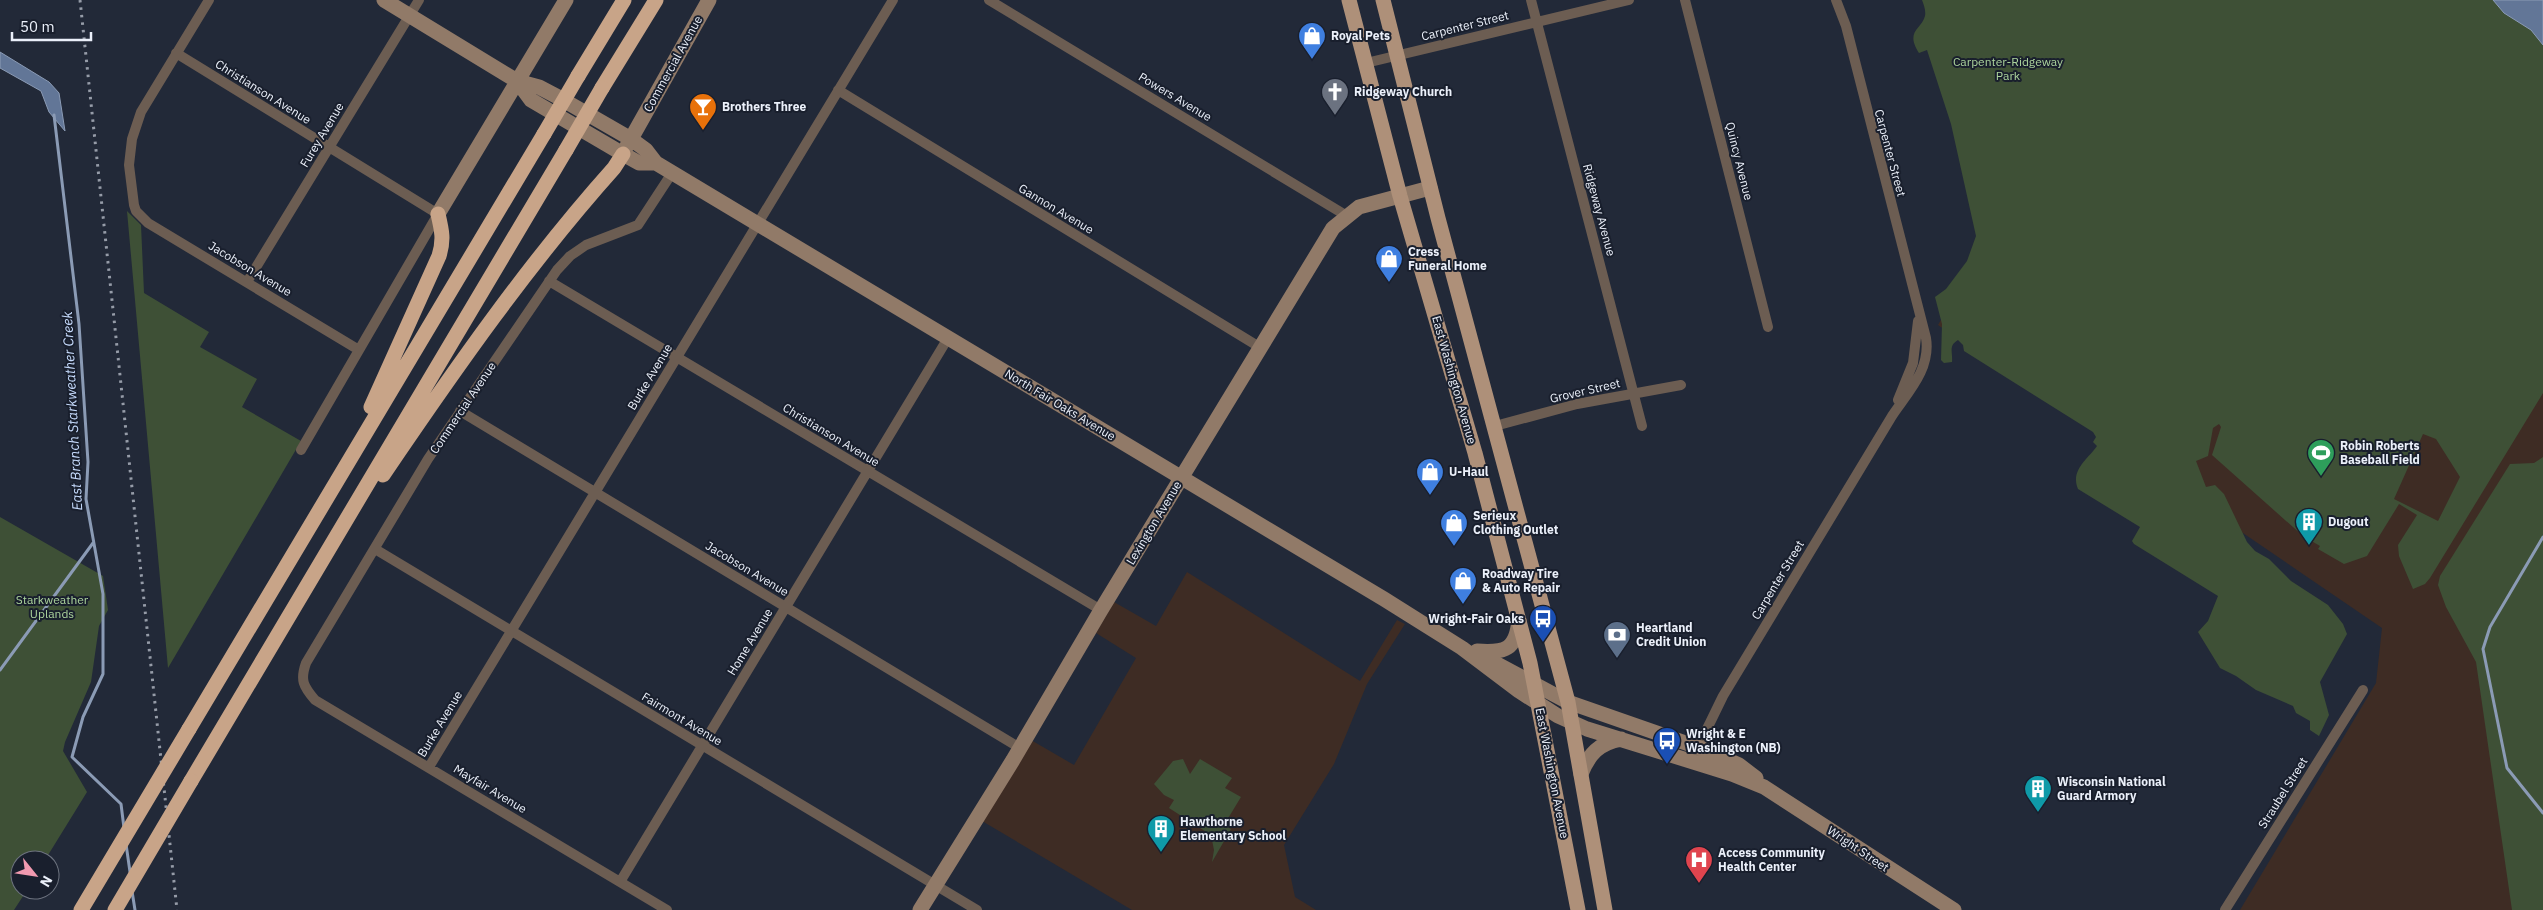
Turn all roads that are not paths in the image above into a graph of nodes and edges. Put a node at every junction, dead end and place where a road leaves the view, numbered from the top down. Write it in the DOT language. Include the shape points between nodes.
graph roads {
  1 [pos="209,0"];
  2 [pos="384,0"];
  3 [pos="419,0"];
  4 [pos="566,0"];
  5 [pos="624,0"];
  6 [pos="656,0"];
  7 [pos="709,0"];
  8 [pos="893,0"];
  9 [pos="989,0"];
  10 [pos="1349,0"];
  11 [pos="1383,0"];
  12 [pos="1531,0"];
  13 [pos="1629,0"];
  14 [pos="1685,0"];
  15 [pos="1836,0"];
  16 [pos="410,16"];
  17 [pos="1536,21"];
  18 [pos="176,53"];
  19 [pos="1397,56"];
  20 [pos="1366,63"];
  21 [pos="517,82"];
  22 [pos="838,90"];
  23 [pos="631,139"];
  24 [pos="329,147"];
  25 [pos="623,154"];
  26 [pos="656,163"];
  27 [pos="672,173"];
  28 [pos="1430,188"];
  29 [pos="1400,196"];
  30 [pos="438,214"];
  31 [pos="1347,216"];
  32 [pos="758,224"];
  33 [pos="549,281"];
  34 [pos="247,282"];
  35 [pos="1768,327"];
  36 [pos="948,338"];
  37 [pos="1261,348"];
  38 [pos="359,350"];
  39 [pos="677,357"];
  40 [pos="1680,385"];
  41 [pos="1634,393"];
  42 [pos="460,411"];
  43 [pos="1495,426"];
  44 [pos="1642,426"];
  45 [pos="301,450"];
  46 [pos="868,471"];
  47 [pos="1181,478"];
  48 [pos="338,480"];
  49 [pos="595,492"];
  50 [pos="374,548"];
  51 [pos="326,553"];
  52 [pos="786,607"];
  53 [pos="1100,610"];
  54 [pos="1519,620"];
  55 [pos="511,630"];
  56 [pos="1468,649"];
  57 [pos="1535,685"];
  58 [pos="303,686"];
  59 [pos="2363,690"];
  60 [pos="1568,702"];
  61 [pos="1539,704"];
  62 [pos="1571,722"];
  63 [pos="1621,739"];
  64 [pos="702,745"];
  65 [pos="1020,748"];
  66 [pos="1700,748"];
  67 [pos="1695,762"];
  68 [pos="429,767"];
  69 [pos="1581,774"];
  70 [pos="1764,787"];
  71 [pos="620,882"];
  72 [pos="935,885"];
  73 [pos="81,910"];
  74 [pos="115,910"];
  75 [pos="667,910"];
  76 [pos="920,910"];
  77 [pos="978,910"];
  78 [pos="1578,910"];
  79 [pos="1605,910"];
  80 [pos="1954,910"];
  81 [pos="2225,910"];
  1 -- 18 [label="street"];
  2 -- 16 [label="street, North Fair Oaks Avenue"];
  3 -- 16 [label="street, Furey Avenue"];
  4 -- 21 [label="street"];
  5 -- 48 [label="highway, bridge"];
  6 -- 51 [label="highway, bridge"];
  7 -- 23 [label="street, Commercial Avenue"];
  8 -- 22 [label="street, Burke Avenue"];
  9 -- 31 [label="street, Powers Avenue"];
  10 -- 20 [label="main road, East Washington Avenue"];
  11 -- 19 [label="main road"];
  12 -- 17 [label="street, Ridgeway Avenue"];
  13 -- 17 [label="street, Carpenter Street"];
  14 -- 35 [label="street, Quincy Avenue"];
  15 -- 66 [label="street, Carpenter Street" via="1846,26 1928,346 1925,364 1723,696"];
  16 -- 21 [label="street, North Fair Oaks Avenue"];
  16 -- 24 [label="street, Furey Avenue"];
  17 -- 19 [label="street, Carpenter Street"];
  17 -- 41 [label="street, Ridgeway Avenue"];
  18 -- 24 [label="street, Christianson Avenue"];
  18 -- 34 [label="street, Jacobson Avenue" via="141,112 132,139 129,165 134,205 148,223"];
  19 -- 20 [label="street, Carpenter Street"];
  19 -- 28 [label="main road"];
  20 -- 29 [label="main road, East Washington Avenue"];
  21 -- 23 [label="street, North Fair Oaks Avenue" via="551,93"];
  21 -- 25 [label="street, North Fair Oaks Avenue" via="531,100"];
  21 -- 30 [label="street"];
  22 -- 32 [label="street, Burke Avenue"];
  22 -- 37 [label="street, Gannon Avenue"];
  23 -- 25 [label="street, Commercial Avenue"];
  23 -- 26 [label="street, North Fair Oaks Avenue"];
  24 -- 30 [label="street, Christianson Avenue"];
  24 -- 34 [label="street, Furey Avenue"];
  25 -- 26 [label="street, North Fair Oaks Avenue" via="640,163"];
  25 -- 51 [label="highway" via="547,246"];
  26 -- 27 [label="street, North Fair Oaks Avenue"];
  27 -- 32 [label="street, North Fair Oaks Avenue"];
  27 -- 33 [label="street, Commercial Avenue" via="638,225 586,245 570,256"];
  28 -- 29 [label="street, Lexington Avenue"];
  28 -- 43 [label="main road"];
  29 -- 31 [label="street, Lexington Avenue" via="1359,208"];
  29 -- 54 [label="main road, East Washington Avenue" via="1475,453"];
  30 -- 38 [label="street"];
  30 -- 48 [label="highway" via="444,241 439,256"];
  31 -- 37 [label="street, Lexington Avenue" via="1333,228"];
  32 -- 36 [label="street, North Fair Oaks Avenue"];
  32 -- 39 [label="street, Burke Avenue"];
  33 -- 39 [label="street, Christianson Avenue"];
  33 -- 42 [label="street, Commercial Avenue"];
  34 -- 38 [label="street, Jacobson Avenue"];
  36 -- 46 [label="street, Home Avenue"];
  36 -- 47 [label="street, North Fair Oaks Avenue"];
  37 -- 47 [label="street, Lexington Avenue"];
  38 -- 45 [label="street"];
  39 -- 46 [label="street, Christianson Avenue"];
  39 -- 49 [label="street, Burke Avenue"];
  40 -- 41 [label="street, Grover Street"];
  41 -- 43 [label="street, Grover Street"];
  41 -- 44 [label="street, Ridgeway Avenue"];
  42 -- 49 [label="street, Jacobson Avenue"];
  42 -- 50 [label="street, Commercial Avenue"];
  43 -- 60 [label="main road"];
  46 -- 52 [label="street, Home Avenue"];
  46 -- 53 [label="street, Christianson Avenue"];
  47 -- 53 [label="street, Lexington Avenue"];
  47 -- 56 [label="street, North Fair Oaks Avenue"];
  48 -- 73 [label="highway, bridge"];
  49 -- 52 [label="street, Jacobson Avenue"];
  49 -- 55 [label="street, Burke Avenue"];
  50 -- 55 [label="street, Fairmont Avenue"];
  50 -- 58 [label="street, Commercial Avenue" via="306,662 302,672"];
  51 -- 74 [label="highway, bridge"];
  52 -- 64 [label="street, Home Avenue"];
  52 -- 65 [label="street, Jacobson Avenue"];
  53 -- 65 [label="street, Lexington Avenue"];
  54 -- 56 [label="street" via="1516,637 1509,647 1499,652"];
  54 -- 57 [label="main road, East Washington Avenue"];
  55 -- 64 [label="street, Fairmont Avenue"];
  55 -- 68 [label="street, Burke Avenue"];
  56 -- 57 [label="street, North Fair Oaks Avenue"];
  56 -- 61 [label="street, North Fair Oaks Avenue" via="1476,660"];
  57 -- 60 [label="street, North Fair Oaks Avenue"];
  57 -- 61 [label="main road, East Washington Avenue"];
  58 -- 68 [label="street, Mayfair Avenue" via="315,700"];
  59 -- 81 [label="street, Straubel Street"];
  60 -- 62 [label="main road"];
  60 -- 66 [label="street, Wright Street"];
  61 -- 62 [label="street, North Fair Oaks Avenue"];
  61 -- 78 [label="main road, East Washington Avenue"];
  62 -- 63 [label="street, Wright Street"];
  62 -- 69 [label="main road"];
  63 -- 67 [label="street, Wright Street"];
  63 -- 69 [label="street" via="1595,750"];
  64 -- 71 [label="street, Home Avenue"];
  64 -- 72 [label="street, Fairmont Avenue"];
  65 -- 72 [label="street, Lexington Avenue"];
  66 -- 67 [label="street, Carpenter Street"];
  66 -- 70 [label="street, Wright Street" via="1739,765"];
  67 -- 70 [label="street, Wright Street"];
  68 -- 71 [label="street, Mayfair Avenue"];
  69 -- 79 [label="main road"];
  70 -- 80 [label="street, Wright Street"];
  71 -- 75 [label="street, Mayfair Avenue"];
  72 -- 76 [label="street, Lexington Avenue"];
  72 -- 77 [label="street, Fairmont Avenue"];
}
